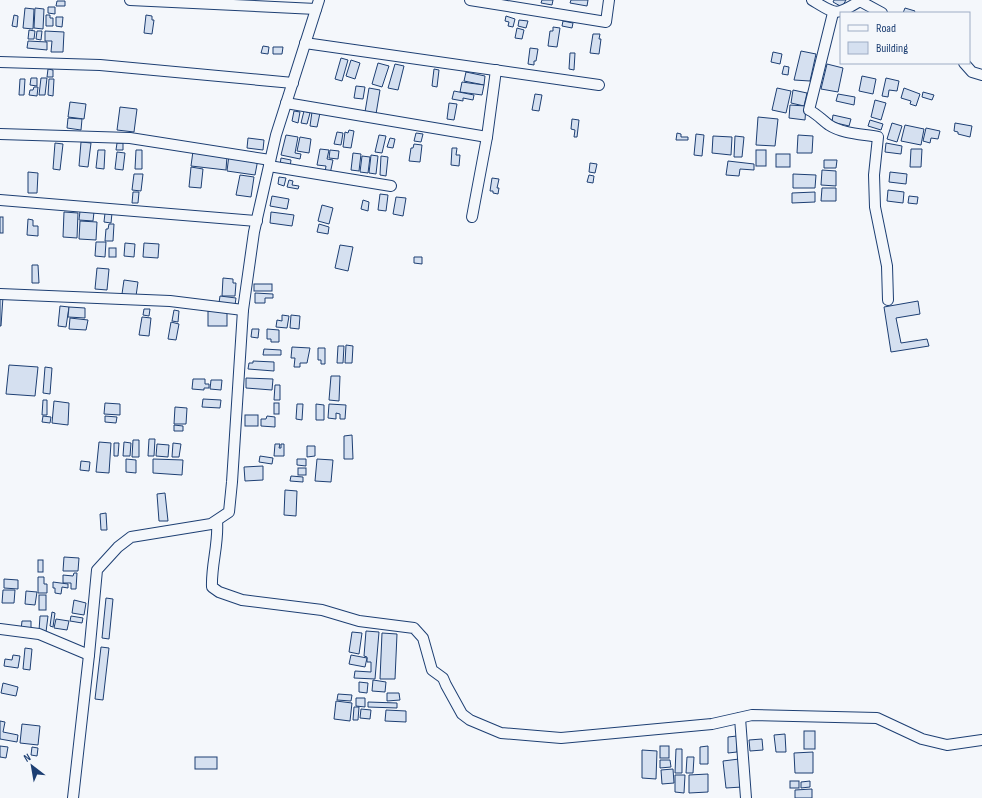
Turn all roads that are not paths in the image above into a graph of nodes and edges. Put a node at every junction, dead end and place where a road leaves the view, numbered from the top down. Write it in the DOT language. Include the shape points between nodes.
graph roads {
  1 [pos="130,0"];
  2 [pos="470,0"];
  3 [pos="609,0"];
  4 [pos="812,0"];
  5 [pos="318,4"];
  6 [pos="840,12"];
  7 [pos="843,12"];
  8 [pos="880,12"];
  9 [pos="834,13"];
  10 [pos="306,43"];
  11 [pos="0,62"];
  12 [pos="965,64"];
  13 [pos="496,70"];
  14 [pos="982,75"];
  15 [pos="293,83"];
  16 [pos="599,85"];
  17 [pos="286,103"];
  18 [pos="0,134"];
  19 [pos="487,138"];
  20 [pos="270,163"];
  21 [pos="390,186"];
  22 [pos="0,200"];
  23 [pos="472,217"];
  24 [pos="257,221"];
  25 [pos="0,294"];
  26 [pos="888,300"];
  27 [pos="243,310"];
  28 [pos="217,521"];
  29 [pos="0,629"];
  30 [pos="89,655"];
  31 [pos="740,718"];
  32 [pos="982,740"];
  33 [pos="73,798"];
  34 [pos="746,798"];
  1 -- 5 [label="street"];
  2 -- 3 [label="street" via="606,22"];
  4 -- 9 [label="street"];
  5 -- 10 [label="street"];
  6 -- 9 [label="street"];
  7 -- 8 [label="street" via="860,1"];
  9 -- 26 [label="street" via="809,110 830,125 846,132 878,137 874,175 875,207 887,266"];
  10 -- 13 [label="street"];
  10 -- 15 [label="street"];
  11 -- 15 [label="street" via="100,66"];
  12 -- 14 [label="street" via="972,72"];
  13 -- 16 [label="street"];
  13 -- 19 [label="street"];
  15 -- 17 [label="street"];
  17 -- 19 [label="street"];
  17 -- 20 [label="street"];
  18 -- 20 [label="street" via="130,138"];
  19 -- 23 [label="street"];
  20 -- 21 [label="street"];
  20 -- 24 [label="street"];
  22 -- 24 [label="street"];
  24 -- 27 [label="street"];
  25 -- 27 [label="street" via="170,301"];
  27 -- 28 [label="street" via="232,482 228,512"];
  28 -- 30 [label="street" via="131,537 118,547 97,570"];
  28 -- 31 [label="street" via="212,587 242,600 322,610 359,621 414,628 423,638 432,670 443,678 462,714 501,733 561,738 712,724"];
  29 -- 30 [label="street" via="39,634"];
  30 -- 33 [label="street"];
  31 -- 32 [label="street" via="752,715 877,718 922,739 947,745"];
  31 -- 34 [label="street"];
}
